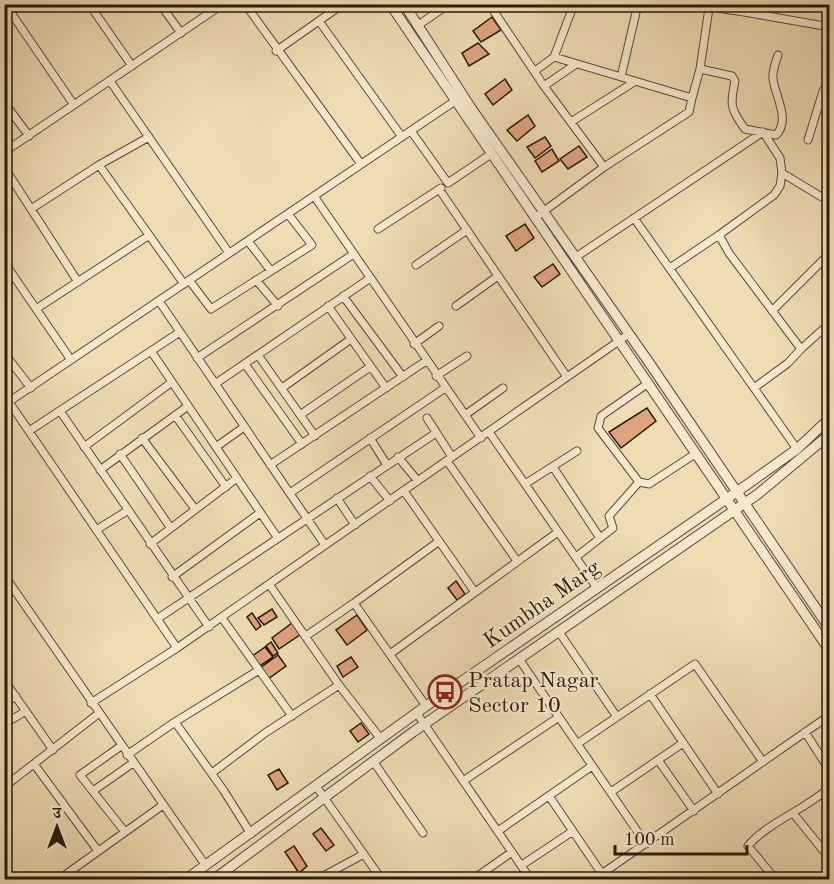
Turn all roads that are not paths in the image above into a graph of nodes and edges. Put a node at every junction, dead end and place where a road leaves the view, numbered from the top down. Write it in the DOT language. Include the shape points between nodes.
graph roads {
  1 [pos="4,4"];
  2 [pos="22,4"];
  3 [pos="89,4"];
  4 [pos="160,4"];
  5 [pos="223,4"];
  6 [pos="245,4"];
  7 [pos="343,4"];
  8 [pos="390,4"];
  9 [pos="404,4"];
  10 [pos="449,4"];
  11 [pos="489,4"];
  12 [pos="574,4"];
  13 [pos="638,4"];
  14 [pos="692,4"];
  15 [pos="709,8"];
  16 [pos="744,8"];
  17 [pos="10,12"];
  18 [pos="319,21"];
  19 [pos="417,26"];
  20 [pos="830,27"];
  21 [pos="181,33"];
  22 [pos="276,51"];
  23 [pos="778,55"];
  24 [pos="554,57"];
  25 [pos="576,63"];
  26 [pos="132,66"];
  27 [pos="700,69"];
  28 [pos="535,71"];
  29 [pos="621,77"];
  30 [pos="110,81"];
  31 [pos="830,81"];
  32 [pos="634,82"];
  33 [pos="544,86"];
  34 [pos="692,98"];
  35 [pos="455,101"];
  36 [pos="4,102"];
  37 [pos="74,105"];
  38 [pos="571,122"];
  39 [pos="411,130"];
  40 [pos="763,132"];
  41 [pos="29,136"];
  42 [pos="149,137"];
  43 [pos="402,137"];
  44 [pos="808,140"];
  45 [pos="4,152"];
  46 [pos="491,154"];
  47 [pos="361,164"];
  48 [pos="99,165"];
  49 [pos="604,166"];
  50 [pos="4,167"];
  51 [pos="782,173"];
  52 [pos="448,183"];
  53 [pos="439,189"];
  54 [pos="314,196"];
  55 [pos="830,202"];
  56 [pos="31,210"];
  57 [pos="543,211"];
  58 [pos="288,214"];
  59 [pos="534,217"];
  60 [pos="634,218"];
  61 [pos="378,229"];
  62 [pos="467,230"];
  63 [pos="719,235"];
  64 [pos="148,236"];
  65 [pos="248,241"];
  66 [pos="230,253"];
  67 [pos="830,253"];
  68 [pos="352,255"];
  69 [pos="576,258"];
  70 [pos="4,261"];
  71 [pos="416,265"];
  72 [pos="670,268"];
  73 [pos="271,271"];
  74 [pos="498,276"];
  75 [pos="369,279"];
  76 [pos="256,280"];
  77 [pos="78,282"];
  78 [pos="187,282"];
  79 [pos="343,296"];
  80 [pos="159,301"];
  81 [pos="278,306"];
  82 [pos="328,306"];
  83 [pos="456,306"];
  84 [pos="36,309"];
  85 [pos="772,311"];
  86 [pos="830,323"];
  87 [pos="439,326"];
  88 [pos="180,332"];
  89 [pos="629,334"];
  90 [pos="351,339"];
  91 [pos="618,341"];
  92 [pos="414,344"];
  93 [pos="801,349"];
  94 [pos="151,351"];
  95 [pos="4,353"];
  96 [pos="258,355"];
  97 [pos="467,356"];
  98 [pos="198,358"];
  99 [pos="71,360"];
  100 [pos="426,361"];
  101 [pos="245,364"];
  102 [pos="370,367"];
  103 [pos="436,376"];
  104 [pos="403,377"];
  105 [pos="567,377"];
  106 [pos="172,382"];
  107 [pos="215,384"];
  108 [pos="647,384"];
  109 [pos="30,388"];
  110 [pos="282,388"];
  111 [pos="386,388"];
  112 [pos="445,388"];
  113 [pos="503,388"];
  114 [pos="754,388"];
  115 [pos="7,404"];
  116 [pos="188,406"];
  117 [pos="60,411"];
  118 [pos="175,415"];
  119 [pos="300,415"];
  120 [pos="465,415"];
  121 [pos="427,418"];
  122 [pos="830,418"];
  123 [pos="244,427"];
  124 [pos="29,431"];
  125 [pos="489,432"];
  126 [pos="436,433"];
  127 [pos="315,436"];
  128 [pos="142,438"];
  129 [pos="370,438"];
  130 [pos="481,438"];
  131 [pos="826,438"];
  132 [pos="302,444"];
  133 [pos="84,447"];
  134 [pos="216,447"];
  135 [pos="797,448"];
  136 [pos="577,452"];
  137 [pos="830,452"];
  138 [pos="120,454"];
  139 [pos="695,454"];
  140 [pos="398,457"];
  141 [pos="449,459"];
  142 [pos="270,465"];
  143 [pos="387,465"];
  144 [pos="553,467"];
  145 [pos="99,470"];
  146 [pos="370,476"];
  147 [pos="237,478"];
  148 [pos="418,481"];
  149 [pos="639,482"];
  150 [pos="525,484"];
  151 [pos="226,486"];
  152 [pos="404,491"];
  153 [pos="290,493"];
  154 [pos="735,493"];
  155 [pos="337,498"];
  156 [pos="725,499"];
  157 [pos="390,501"];
  158 [pos="743,504"];
  159 [pos="195,509"];
  160 [pos="128,511"];
  161 [pos="733,511"];
  162 [pos="260,513"];
  163 [pos="306,518"];
  164 [pos="356,525"];
  165 [pos="170,527"];
  166 [pos="96,530"];
  167 [pos="558,532"];
  168 [pos="277,537"];
  169 [pos="600,538"];
  170 [pos="438,542"];
  171 [pos="150,544"];
  172 [pos="325,545"];
  173 [pos="576,557"];
  174 [pos="517,561"];
  175 [pos="4,575"];
  176 [pos="172,577"];
  177 [pos="269,584"];
  178 [pos="597,588"];
  179 [pos="474,591"];
  180 [pos="187,598"];
  181 [pos="354,603"];
  182 [pos="222,618"];
  183 [pos="157,619"];
  184 [pos="209,627"];
  185 [pos="830,629"];
  186 [pos="559,632"];
  187 [pos="306,636"];
  188 [pos="177,648"];
  189 [pos="830,651"];
  190 [pos="390,654"];
  191 [pos="519,659"];
  192 [pos="260,670"];
  193 [pos="4,680"];
  194 [pos="339,685"];
  195 [pos="650,694"];
  196 [pos="15,696"];
  197 [pos="4,703"];
  198 [pos="91,703"];
  199 [pos="426,706"];
  200 [pos="26,711"];
  201 [pos="416,712"];
  202 [pos="98,714"];
  203 [pos="292,716"];
  204 [pos="830,716"];
  205 [pos="559,717"];
  206 [pos="617,717"];
  207 [pos="175,722"];
  208 [pos="4,724"];
  209 [pos="424,724"];
  210 [pos="805,732"];
  211 [pos="380,738"];
  212 [pos="683,743"];
  213 [pos="577,744"];
  214 [pos="121,746"];
  215 [pos="52,750"];
  216 [pos="128,755"];
  217 [pos="658,760"];
  218 [pos="373,761"];
  219 [pos="763,762"];
  220 [pos="133,763"];
  221 [pos="34,764"];
  222 [pos="592,766"];
  223 [pos="830,771"];
  224 [pos="212,773"];
  225 [pos="4,774"];
  226 [pos="463,781"];
  227 [pos="7,785"];
  228 [pos="316,786"];
  229 [pos="830,787"];
  230 [pos="93,791"];
  231 [pos="610,792"];
  232 [pos="718,794"];
  233 [pos="549,796"];
  234 [pos="325,798"];
  235 [pos="163,805"];
  236 [pos="694,811"];
  237 [pos="793,813"];
  238 [pos="498,831"];
  239 [pos="573,831"];
  240 [pos="125,832"];
  241 [pos="423,833"];
  242 [pos="251,834"];
  243 [pos="646,844"];
  244 [pos="98,851"];
  245 [pos="512,852"];
  246 [pos="364,854"];
  247 [pos="830,859"];
  248 [pos="522,865"];
  249 [pos="206,866"];
  250 [pos="830,870"];
  251 [pos="602,874"];
  252 [pos="822,878"];
  253 [pos="58,879"];
  254 [pos="185,879"];
  255 [pos="213,879"];
  256 [pos="316,879"];
  257 [pos="382,879"];
  258 [pos="472,879"];
  259 [pos="531,879"];
  260 [pos="593,879"];
  261 [pos="776,879"];
  1 -- 17 [label="street"];
  2 -- 17 [label="street"];
  3 -- 26 [label="street"];
  4 -- 21 [label="street"];
  5 -- 21 [label="street"];
  6 -- 22 [label="street"];
  7 -- 18 [label="street"];
  8 -- 35 [label="street"];
  9 -- 19 [label="street"];
  10 -- 19 [label="street"];
  11 -- 28 [label="street"];
  12 -- 24 [label="street"];
  13 -- 29 [label="street"];
  14 -- 15 [label="street"];
  15 -- 16 [label="street"];
  15 -- 27 [label="street"];
  16 -- 20 [label="street"];
  17 -- 37 [label="street"];
  18 -- 22 [label="street"];
  18 -- 43 [label="street"];
  19 -- 57 [label="street"];
  21 -- 26 [label="street"];
  22 -- 47 [label="street"];
  23 -- 40 [label="street" via="773,77 782,109 780,131 776,135"];
  24 -- 25 [label="street"];
  24 -- 28 [label="street"];
  25 -- 29 [label="street"];
  25 -- 33 [label="street"];
  26 -- 30 [label="street"];
  27 -- 34 [label="street"];
  27 -- 40 [label="street" via="732,76 735,81 731,106 736,117 745,129"];
  28 -- 33 [label="street"];
  29 -- 32 [label="street"];
  30 -- 37 [label="street"];
  30 -- 42 [label="street"];
  31 -- 44 [label="street"];
  32 -- 34 [label="street"];
  32 -- 38 [label="street"];
  33 -- 38 [label="street"];
  34 -- 49 [label="street" via="689,112"];
  35 -- 39 [label="street"];
  35 -- 46 [label="street"];
  36 -- 41 [label="street"];
  37 -- 41 [label="street"];
  38 -- 49 [label="street"];
  39 -- 43 [label="street"];
  39 -- 52 [label="street"];
  40 -- 51 [label="street" via="780,158"];
  40 -- 60 [label="street"];
  41 -- 45 [label="street"];
  42 -- 48 [label="street"];
  42 -- 66 [label="street"];
  43 -- 47 [label="street"];
  46 -- 52 [label="street"];
  46 -- 59 [label="street"];
  47 -- 54 [label="street"];
  48 -- 56 [label="street"];
  48 -- 64 [label="street"];
  49 -- 57 [label="street"];
  50 -- 56 [label="street"];
  51 -- 55 [label="street"];
  51 -- 63 [label="street" via="774,195"];
  52 -- 53 [label="street"];
  53 -- 61 [label="street"];
  53 -- 62 [label="street"];
  54 -- 58 [label="street"];
  54 -- 68 [label="street"];
  56 -- 77 [label="street"];
  57 -- 59 [label="street"];
  57 -- 69 [label="street"];
  58 -- 65 [label="street"];
  58 -- 73 [label="street" via="312,245"];
  59 -- 91 [label="street"];
  60 -- 69 [label="street"];
  60 -- 72 [label="street"];
  62 -- 71 [label="street"];
  62 -- 74 [label="street"];
  63 -- 72 [label="street"];
  63 -- 85 [label="street"];
  64 -- 77 [label="street"];
  64 -- 78 [label="street"];
  65 -- 66 [label="street"];
  65 -- 73 [label="street"];
  66 -- 78 [label="street"];
  67 -- 85 [label="street"];
  68 -- 75 [label="street"];
  68 -- 81 [label="street"];
  69 -- 89 [label="street"];
  70 -- 84 [label="street"];
  72 -- 114 [label="street"];
  73 -- 76 [label="street"];
  74 -- 83 [label="street"];
  74 -- 105 [label="street"];
  75 -- 79 [label="street"];
  75 -- 92 [label="street"];
  76 -- 78 [label="street" via="211,309"];
  76 -- 81 [label="street"];
  77 -- 84 [label="street"];
  78 -- 80 [label="street"];
  79 -- 82 [label="street"];
  79 -- 104 [label="street"];
  80 -- 88 [label="street"];
  80 -- 99 [label="street"];
  81 -- 98 [label="street"];
  82 -- 90 [label="street"];
  82 -- 96 [label="street"];
  84 -- 99 [label="street"];
  85 -- 93 [label="street"];
  86 -- 93 [label="street"];
  87 -- 92 [label="street"];
  88 -- 94 [label="street"];
  88 -- 98 [label="street"];
  89 -- 91 [label="street"];
  89 -- 154 [label="street"];
  90 -- 102 [label="street"];
  90 -- 110 [label="street"];
  91 -- 105 [label="street"];
  91 -- 108 [label="street"];
  92 -- 100 [label="street"];
  93 -- 114 [label="street"];
  94 -- 106 [label="street"];
  94 -- 117 [label="street"];
  95 -- 109 [label="street"];
  96 -- 101 [label="street"];
  96 -- 110 [label="street"];
  97 -- 103 [label="street"];
  98 -- 107 [label="street"];
  99 -- 109 [label="street"];
  100 -- 103 [label="street"];
  100 -- 104 [label="street"];
  101 -- 107 [label="street"];
  101 -- 132 [label="street"];
  102 -- 111 [label="street"];
  102 -- 119 [label="street"];
  103 -- 112 [label="street"];
  104 -- 111 [label="street"];
  105 -- 125 [label="street"];
  106 -- 116 [label="street"];
  106 -- 133 [label="street"];
  107 -- 123 [label="street"];
  108 -- 139 [label="street"];
  108 -- 149 [label="street" via="601,416 598,428"];
  109 -- 115 [label="street"];
  110 -- 119 [label="street"];
  111 -- 127 [label="street"];
  112 -- 120 [label="street"];
  112 -- 129 [label="street"];
  113 -- 120 [label="street"];
  114 -- 135 [label="street"];
  115 -- 124 [label="street"];
  116 -- 118 [label="street"];
  116 -- 134 [label="street"];
  117 -- 124 [label="street"];
  117 -- 133 [label="street"];
  118 -- 128 [label="street"];
  118 -- 151 [label="street"];
  119 -- 127 [label="street"];
  120 -- 130 [label="street"];
  121 -- 126 [label="street"];
  122 -- 135 [label="street, Kumbha Marg"];
  123 -- 134 [label="street"];
  123 -- 142 [label="street"];
  124 -- 166 [label="street"];
  125 -- 130 [label="street"];
  125 -- 150 [label="street"];
  126 -- 140 [label="street"];
  126 -- 141 [label="street"];
  127 -- 132 [label="street"];
  128 -- 138 [label="street"];
  128 -- 159 [label="street"];
  129 -- 143 [label="street"];
  129 -- 153 [label="street"];
  130 -- 141 [label="street"];
  131 -- 137 [label="street"];
  131 -- 158 [label="street, Kumbha Marg"];
  132 -- 142 [label="street"];
  133 -- 145 [label="street"];
  134 -- 147 [label="street"];
  135 -- 154 [label="street, Kumbha Marg"];
  136 -- 144 [label="street"];
  138 -- 145 [label="street"];
  138 -- 165 [label="street"];
  139 -- 149 [label="street" via="649,484"];
  139 -- 156 [label="street"];
  140 -- 143 [label="street"];
  140 -- 148 [label="street"];
  141 -- 148 [label="street"];
  141 -- 174 [label="street"];
  142 -- 153 [label="street"];
  143 -- 146 [label="street"];
  144 -- 150 [label="street"];
  144 -- 169 [label="street"];
  145 -- 160 [label="street"];
  146 -- 155 [label="street"];
  146 -- 157 [label="street"];
  147 -- 151 [label="street"];
  147 -- 162 [label="street"];
  148 -- 152 [label="street"];
  149 -- 169 [label="street" via="609,516 613,528"];
  150 -- 167 [label="street"];
  151 -- 159 [label="street"];
  152 -- 157 [label="street"];
  152 -- 170 [label="street"];
  153 -- 163 [label="street"];
  154 -- 156 [label="street, Kumbha Marg"];
  154 -- 158 [label="street"];
  155 -- 163 [label="street"];
  155 -- 164 [label="street"];
  156 -- 161 [label="street"];
  156 -- 178 [label="street, Kumbha Marg"];
  157 -- 164 [label="street"];
  158 -- 161 [label="street, Kumbha Marg"];
  158 -- 185 [label="street"];
  159 -- 165 [label="street"];
  160 -- 166 [label="street"];
  160 -- 171 [label="street"];
  161 -- 186 [label="street, Kumbha Marg"];
  161 -- 189 [label="street"];
  162 -- 168 [label="street"];
  162 -- 176 [label="street"];
  163 -- 168 [label="street"];
  163 -- 172 [label="street"];
  164 -- 172 [label="street"];
  165 -- 171 [label="street"];
  166 -- 183 [label="street"];
  167 -- 173 [label="street"];
  167 -- 174 [label="street"];
  168 -- 180 [label="street"];
  169 -- 173 [label="street"];
  170 -- 179 [label="street"];
  170 -- 181 [label="street"];
  171 -- 176 [label="street"];
  172 -- 177 [label="street"];
  173 -- 178 [label="street"];
  174 -- 179 [label="street"];
  175 -- 198 [label="street"];
  176 -- 180 [label="street"];
  177 -- 182 [label="street"];
  177 -- 187 [label="street"];
  178 -- 199 [label="street, Kumbha Marg"];
  179 -- 190 [label="street"];
  180 -- 183 [label="street"];
  180 -- 184 [label="street"];
  181 -- 187 [label="street"];
  181 -- 190 [label="street"];
  182 -- 184 [label="street"];
  182 -- 192 [label="street"];
  183 -- 188 [label="street"];
  184 -- 188 [label="street"];
  186 -- 191 [label="street, Kumbha Marg"];
  186 -- 206 [label="street"];
  187 -- 194 [label="street"];
  188 -- 198 [label="street"];
  190 -- 199 [label="street"];
  191 -- 205 [label="street"];
  191 -- 209 [label="street, Kumbha Marg"];
  192 -- 203 [label="street"];
  192 -- 207 [label="street"];
  193 -- 196 [label="street"];
  194 -- 203 [label="street"];
  194 -- 211 [label="street"];
  195 -- 206 [label="street"];
  195 -- 212 [label="street"];
  195 -- 219 [label="street" via="695,664"];
  196 -- 197 [label="street"];
  196 -- 200 [label="street"];
  198 -- 202 [label="street"];
  199 -- 201 [label="street, Kumbha Marg"];
  200 -- 208 [label="street"];
  200 -- 215 [label="street"];
  201 -- 209 [label="street"];
  201 -- 211 [label="street, Kumbha Marg"];
  202 -- 214 [label="street"];
  202 -- 215 [label="street"];
  203 -- 224 [label="street"];
  204 -- 210 [label="street"];
  205 -- 213 [label="street"];
  205 -- 226 [label="street"];
  206 -- 213 [label="street"];
  207 -- 216 [label="street"];
  207 -- 224 [label="street"];
  209 -- 218 [label="street, Kumbha Marg"];
  209 -- 226 [label="street"];
  210 -- 219 [label="street"];
  210 -- 223 [label="street"];
  211 -- 228 [label="street, Kumbha Marg"];
  212 -- 217 [label="street"];
  212 -- 232 [label="street"];
  213 -- 222 [label="street"];
  214 -- 216 [label="street"];
  214 -- 230 [label="street" via="80,775"];
  215 -- 221 [label="street"];
  216 -- 220 [label="street"];
  217 -- 231 [label="street"];
  217 -- 236 [label="street"];
  218 -- 234 [label="street, Kumbha Marg"];
  218 -- 241 [label="street"];
  219 -- 232 [label="street"];
  220 -- 230 [label="street"];
  220 -- 235 [label="street"];
  221 -- 227 [label="street"];
  221 -- 244 [label="street"];
  222 -- 231 [label="street"];
  222 -- 233 [label="street"];
  224 -- 242 [label="street"];
  225 -- 227 [label="street"];
  226 -- 238 [label="street"];
  228 -- 234 [label="street"];
  228 -- 242 [label="street, Kumbha Marg"];
  229 -- 237 [label="street"];
  230 -- 240 [label="street"];
  231 -- 243 [label="street"];
  232 -- 236 [label="street"];
  233 -- 238 [label="street"];
  233 -- 239 [label="street"];
  234 -- 246 [label="street"];
  234 -- 255 [label="street, Kumbha Marg"];
  235 -- 240 [label="street"];
  235 -- 249 [label="street"];
  236 -- 243 [label="street"];
  237 -- 247 [label="street"];
  237 -- 261 [label="street" via="748,846"];
  238 -- 245 [label="street"];
  239 -- 248 [label="street"];
  239 -- 251 [label="street"];
  240 -- 244 [label="street"];
  242 -- 249 [label="street, Kumbha Marg"];
  243 -- 251 [label="street"];
  244 -- 253 [label="street"];
  245 -- 248 [label="street"];
  245 -- 258 [label="street"];
  246 -- 256 [label="street"];
  246 -- 257 [label="street"];
  248 -- 259 [label="street"];
  249 -- 254 [label="street, Kumbha Marg"];
  250 -- 252 [label="street"];
  251 -- 260 [label="street"];
}
